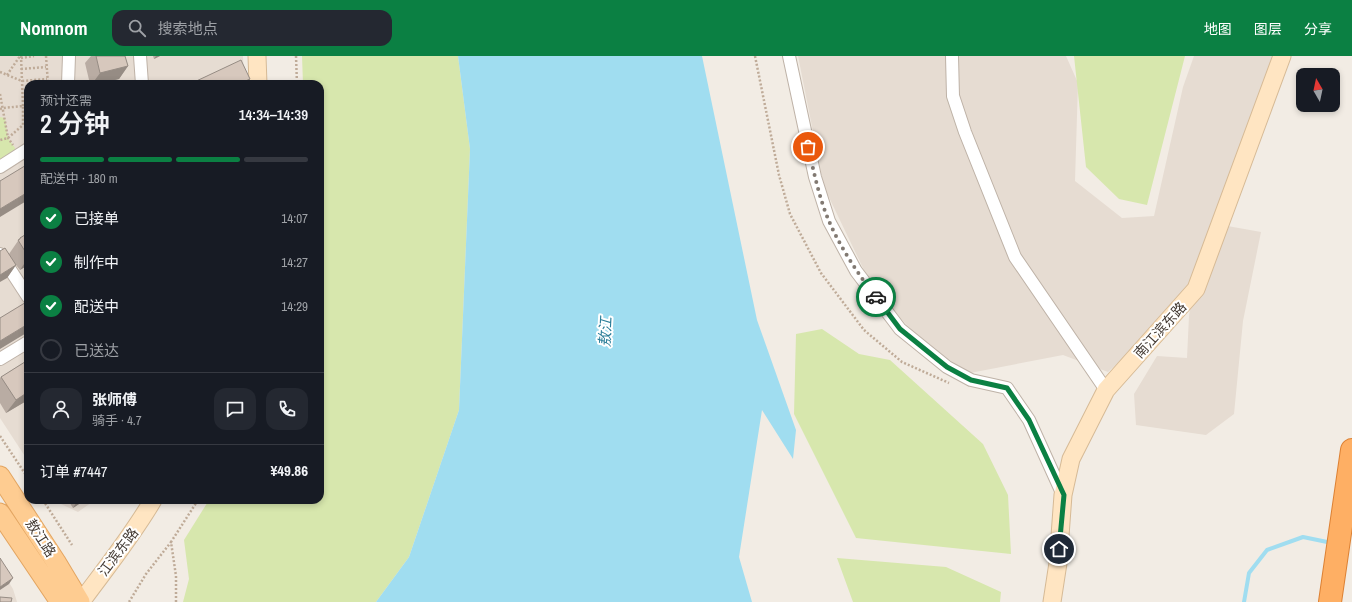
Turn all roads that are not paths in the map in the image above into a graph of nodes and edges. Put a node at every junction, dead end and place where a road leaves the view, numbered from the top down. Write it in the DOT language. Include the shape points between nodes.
graph roads {
  1 [pos="69,56"];
  2 [pos="140,56"];
  3 [pos="257,56"];
  4 [pos="789,56"];
  5 [pos="952,56"];
  6 [pos="1282,56"];
  7 [pos="68,80"];
  8 [pos="142,80"];
  9 [pos="258,80"];
  10 [pos="24,152"];
  11 [pos="0,167"];
  12 [pos="0,254"];
  13 [pos="24,291"];
  14 [pos="24,344"];
  15 [pos="0,359"];
  16 [pos="1106,390"];
  17 [pos="1352,450"];
  18 [pos="0,476"];
  19 [pos="1064,495"];
  20 [pos="151,504"];
  21 [pos="0,513"];
  22 [pos="60,602"];
  23 [pos="80,602"];
  24 [pos="1052,602"];
  25 [pos="1330,602"];
  1 -- 7 [label="street"];
  2 -- 8 [label="street"];
  3 -- 9 [label="main road"];
  4 -- 19 [label="street" via="815,177 829,221 856,271 900,329 947,367 971,380 1007,388 1029,420"];
  5 -- 16 [label="street" via="953,96 1015,257"];
  6 -- 16 [label="main road, 南江滨东路" via="1196,289"];
  10 -- 11 [label="street"];
  12 -- 13 [label="street"];
  14 -- 15 [label="street"];
  16 -- 19 [label="main road, 南江滨东路" via="1071,459"];
  17 -- 25 [label="highway"];
  18 -- 23 [label="main road, 敖江路"];
  19 -- 24 [label="main road, 南江滨东路"];
  20 -- 23 [label="main road, 江滨东路" via="129,538"];
  21 -- 22 [label="main road, 敖江路"];
}
